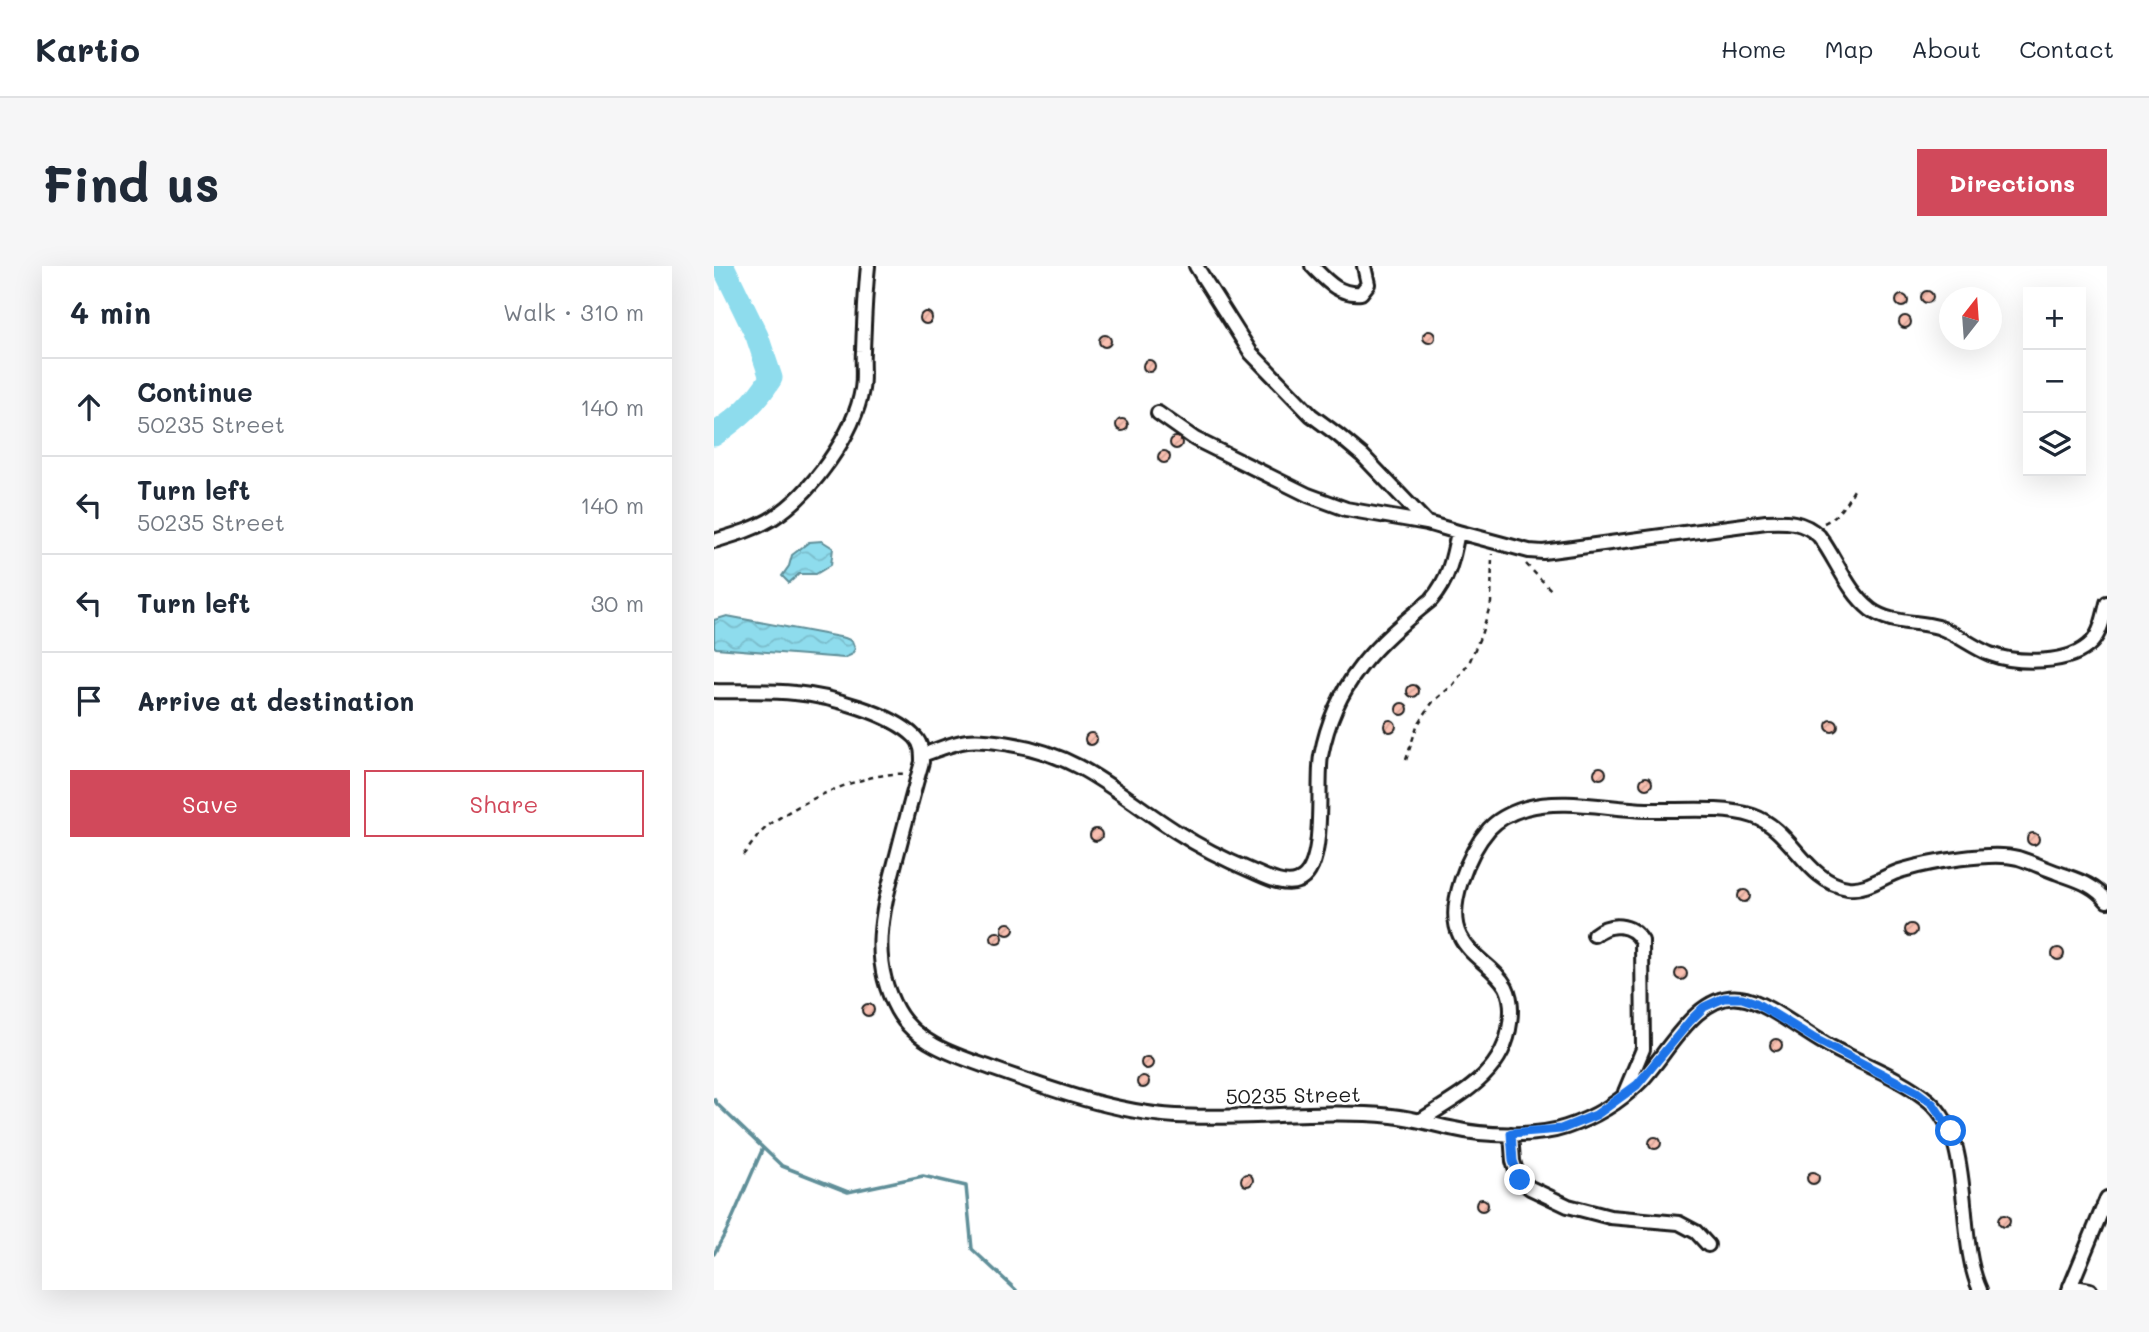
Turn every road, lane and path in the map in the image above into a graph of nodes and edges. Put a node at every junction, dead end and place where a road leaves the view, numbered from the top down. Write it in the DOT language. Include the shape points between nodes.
graph roads {
  1 [pos="867,266"];
  2 [pos="1196,266"];
  3 [pos="1312,266"];
  4 [pos="1364,266"];
  5 [pos="1158,413"];
  6 [pos="1854,490"];
  7 [pos="1427,523"];
  8 [pos="1811,528"];
  9 [pos="1458,532"];
  10 [pos="714,541"];
  11 [pos="1492,541"];
  12 [pos="1525,563"];
  13 [pos="1553,592"];
  14 [pos="2107,603"];
  15 [pos="714,691"];
  16 [pos="922,755"];
  17 [pos="1406,760"];
  18 [pos="919,775"];
  19 [pos="743,855"];
  20 [pos="2107,901"];
  21 [pos="1594,935"];
  22 [pos="1623,1096"];
  23 [pos="1421,1120"];
  24 [pos="1511,1133"];
  25 [pos="2107,1199"];
  26 [pos="1708,1245"];
  27 [pos="2070,1288"];
  28 [pos="1980,1290"];
  29 [pos="2090,1290"];
  1 -- 10 [label="street" via="862,389 841,442 793,503 773,518"];
  2 -- 7 [label="street" via="1251,353 1311,415 1363,456"];
  3 -- 4 [label="street" via="1349,294 1361,293 1368,284"];
  5 -- 7 [label="street" via="1195,439 1308,495 1346,509"];
  6 -- 8 [label="path" via="1830,520"];
  7 -- 9 [label="street"];
  8 -- 11 [label="street" via="1800,523 1766,522 1543,552"];
  8 -- 14 [label="street" via="1854,594 1870,609 1888,618 1936,627 1993,655 2031,661 2075,654 2098,634"];
  9 -- 11 [label="street"];
  9 -- 16 [label="street" via="1448,574 1438,592 1380,643 1342,695 1321,757 1316,852 1312,867 1300,881 1282,881 1235,864 1175,831 1096,775 1042,751 986,740"];
  11 -- 17 [label="path" via="1491,603 1481,635 1469,663 1417,726"];
  12 -- 13 [label="path"];
  15 -- 16 [label="street" via="793,693 847,704 879,715 917,738"];
  16 -- 18 [label="street, 50235 Street"];
  18 -- 19 [label="path" via="889,773 824,794 767,827"];
  18 -- 23 [label="street, 50235 Street" via="879,937 886,981 897,1010 937,1047 1112,1105 1172,1116 1341,1113"];
  20 -- 23 [label="street" via="2087,883 2001,855 1918,865 1873,884 1849,888 1825,878 1777,831 1752,816 1705,810 1527,808 1490,827 1466,868 1455,914 1458,934 1469,951 1510,995 1511,1017 1504,1047 1495,1065 1479,1080"];
  21 -- 22 [label="street" via="1621,926 1642,940 1643,1049"];
  22 -- 24 [label="street, 50235 Street" via="1596,1115 1561,1129"];
  22 -- 28 [label="street, 50235 Street" via="1650,1072 1704,1007 1724,998 1742,998 1769,1009 1933,1104 1951,1131 1956,1149 1967,1246"];
  23 -- 24 [label="street, 50235 Street" via="1458,1130"];
  24 -- 26 [label="street" via="1516,1171 1530,1188 1569,1206 1610,1217 1679,1223 1696,1231"];
  25 -- 27 [label="street"];
  27 -- 29 [label="street"];
}
